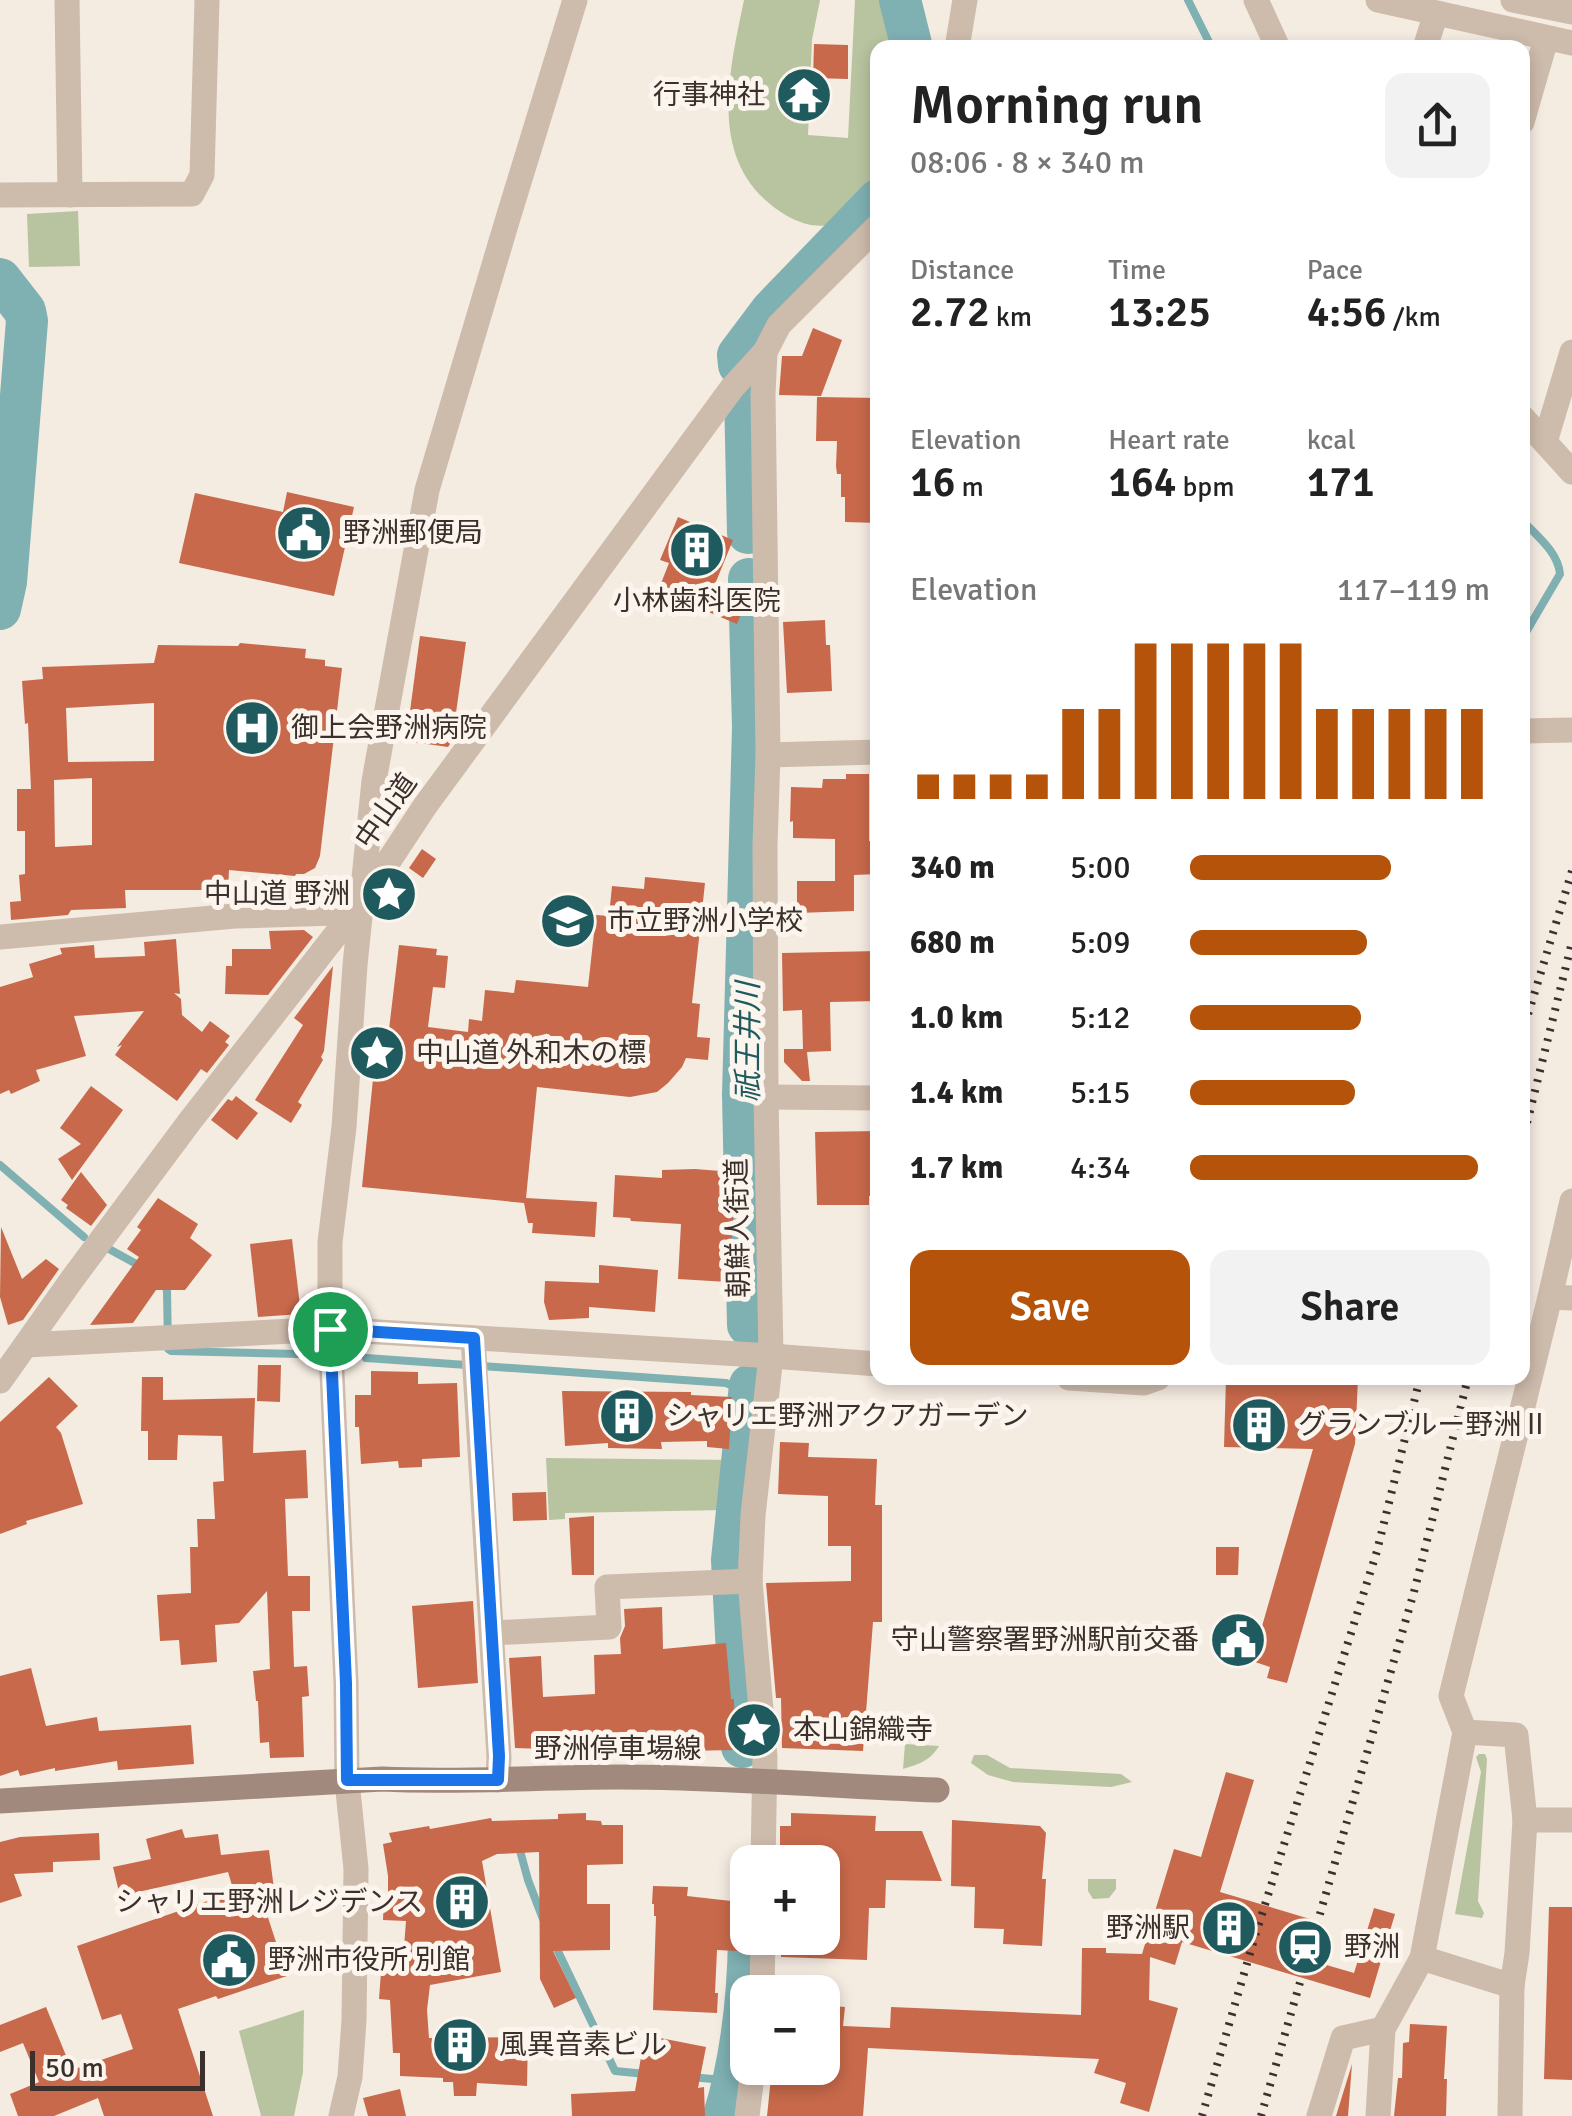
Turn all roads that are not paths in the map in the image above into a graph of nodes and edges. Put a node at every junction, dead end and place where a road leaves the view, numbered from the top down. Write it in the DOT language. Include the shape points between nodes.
graph roads {
  1 [pos="67,0"];
  2 [pos="207,0"];
  3 [pos="576,0"];
  4 [pos="965,0"];
  5 [pos="1256,0"];
  6 [pos="1378,0"];
  7 [pos="1513,0"];
  8 [pos="1572,12"];
  9 [pos="1436,13"];
  10 [pos="958,40"];
  11 [pos="1274,40"];
  12 [pos="1428,40"];
  13 [pos="1559,41"];
  14 [pos="1530,104"];
  15 [pos="0,195"];
  16 [pos="70,195"];
  17 [pos="870,234"];
  18 [pos="765,352"];
  19 [pos="1572,352"];
  20 [pos="1530,425"];
  21 [pos="1545,442"];
  22 [pos="1572,472"];
  23 [pos="1572,730"];
  24 [pos="1530,731"];
  25 [pos="870,752"];
  26 [pos="768,754"];
  27 [pos="362,900"];
  28 [pos="0,937"];
  29 [pos="766,1096"];
  30 [pos="870,1098"];
  31 [pos="1572,1200"];
  32 [pos="1561,1298"];
  33 [pos="330,1329"];
  34 [pos="26,1344"];
  35 [pos="771,1356"];
  36 [pos="475,1358"];
  37 [pos="870,1363"];
  38 [pos="0,1381"];
  39 [pos="735,1581"];
  40 [pos="492,1633"];
  41 [pos="1465,1732"];
  42 [pos="347,1780"];
  43 [pos="498,1780"];
  44 [pos="766,1782"];
  45 [pos="937,1790"];
  46 [pos="0,1800"];
  47 [pos="1525,1820"];
  48 [pos="1572,1820"];
  49 [pos="764,1845"];
  50 [pos="1422,1958"];
  51 [pos="1512,1986"];
  52 [pos="1383,2029"];
  53 [pos="751,2085"];
  54 [pos="341,2116"];
  55 [pos="747,2116"];
  56 [pos="1318,2116"];
  57 [pos="1378,2116"];
  58 [pos="1510,2116"];
  1 -- 16 [label="street"];
  2 -- 16 [label="street" via="202,175 192,194"];
  3 -- 27 [label="street" via="428,490 376,768"];
  4 -- 10 [label="street"];
  5 -- 11 [label="street"];
  6 -- 9 [label="street"];
  7 -- 8 [label="street"];
  9 -- 12 [label="street"];
  9 -- 13 [label="street"];
  13 -- 14 [label="street"];
  15 -- 16 [label="street"];
  17 -- 18 [label="street, 中山道" via="780,324"];
  18 -- 26 [label="street, 朝鮮人街道"];
  18 -- 27 [label="street, 中山道" via="732,388"];
  19 -- 21 [label="street"];
  20 -- 21 [label="street"];
  21 -- 22 [label="street"];
  23 -- 24 [label="street"];
  25 -- 26 [label="street"];
  26 -- 29 [label="street, 朝鮮人街道"];
  27 -- 28 [label="street" via="337,912"];
  27 -- 33 [label="street" via="330,1242"];
  27 -- 34 [label="street, 中山道"];
  29 -- 30 [label="street"];
  29 -- 35 [label="street, 朝鮮人街道"];
  31 -- 32 [label="street"];
  32 -- 41 [label="street" via="1451,1696"];
  33 -- 34 [label="street"];
  33 -- 36 [label="street"];
  33 -- 42 [label="street"];
  34 -- 38 [label="street, 中山道"];
  35 -- 36 [label="street"];
  35 -- 37 [label="street"];
  35 -- 39 [label="street, 朝鮮人街道" via="753,1516"];
  36 -- 40 [label="street"];
  39 -- 40 [label="street" via="608,1588 609,1626"];
  39 -- 44 [label="street, 朝鮮人街道"];
  40 -- 43 [label="street"];
  41 -- 47 [label="street" via="1516,1735"];
  41 -- 50 [label="street"];
  42 -- 43 [label="main road, 野洲停車場線"];
  42 -- 46 [label="main road, 野洲停車場線"];
  42 -- 54 [label="street" via="356,1869 354,2020"];
  43 -- 44 [label="main road, 野洲停車場線"];
  44 -- 45 [label="main road, 野洲停車場線"];
  44 -- 49 [label="street, 朝鮮人街道"];
  47 -- 48 [label="street"];
  47 -- 51 [label="street"];
  50 -- 51 [label="street"];
  50 -- 52 [label="street"];
  51 -- 58 [label="street"];
  52 -- 56 [label="street" via="1344,2038"];
  52 -- 57 [label="street"];
  53 -- 55 [label="street"];
}
